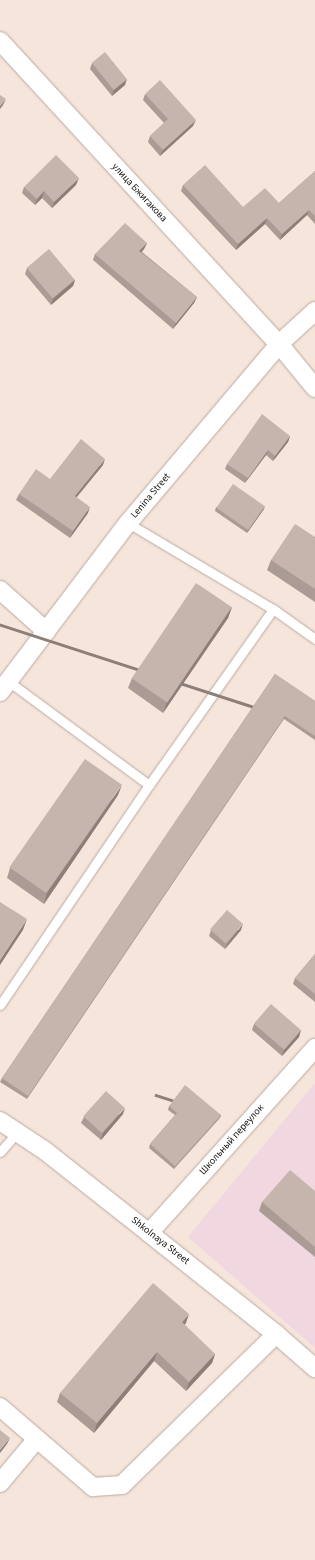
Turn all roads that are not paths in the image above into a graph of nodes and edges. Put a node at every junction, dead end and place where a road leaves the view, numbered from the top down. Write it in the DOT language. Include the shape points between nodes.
graph roads {
  1 [pos="0,41"];
  2 [pos="315,311"];
  3 [pos="279,344"];
  4 [pos="315,388"];
  5 [pos="128,523"];
  6 [pos="0,590"];
  7 [pos="273,609"];
  8 [pos="46,631"];
  9 [pos="315,639"];
  10 [pos="4,686"];
  11 [pos="149,785"];
  12 [pos="0,1005"];
  13 [pos="315,1048"];
  14 [pos="0,1121"];
  15 [pos="18,1131"];
  16 [pos="0,1152"];
  17 [pos="149,1233"];
  18 [pos="276,1334"];
  19 [pos="315,1368"];
  20 [pos="0,1407"];
  21 [pos="36,1440"];
  22 [pos="0,1483"];
  1 -- 3 [label="street, улица Бжигакова"];
  2 -- 3 [label="street, Lenina Street"];
  3 -- 4 [label="street, улица Бжигакова"];
  3 -- 5 [label="street, Lenina Street"];
  5 -- 7 [label="lane"];
  5 -- 8 [label="street, Lenina Street"];
  6 -- 8 [label="street"];
  7 -- 9 [label="lane"];
  7 -- 11 [label="lane"];
  8 -- 10 [label="street, Lenina Street"];
  10 -- 11 [label="lane"];
  11 -- 12 [label="lane"];
  13 -- 17 [label="street, Школьный переулок"];
  14 -- 15 [label="street, Shkolnaya Street"];
  15 -- 16 [label="lane"];
  15 -- 17 [label="street, Shkolnaya Street"];
  17 -- 18 [label="street, Shkolnaya Street"];
  18 -- 19 [label="street, Shkolnaya Street"];
  18 -- 21 [label="street" via="122,1485 93,1487"];
  20 -- 21 [label="street"];
  21 -- 22 [label="street"];
}
